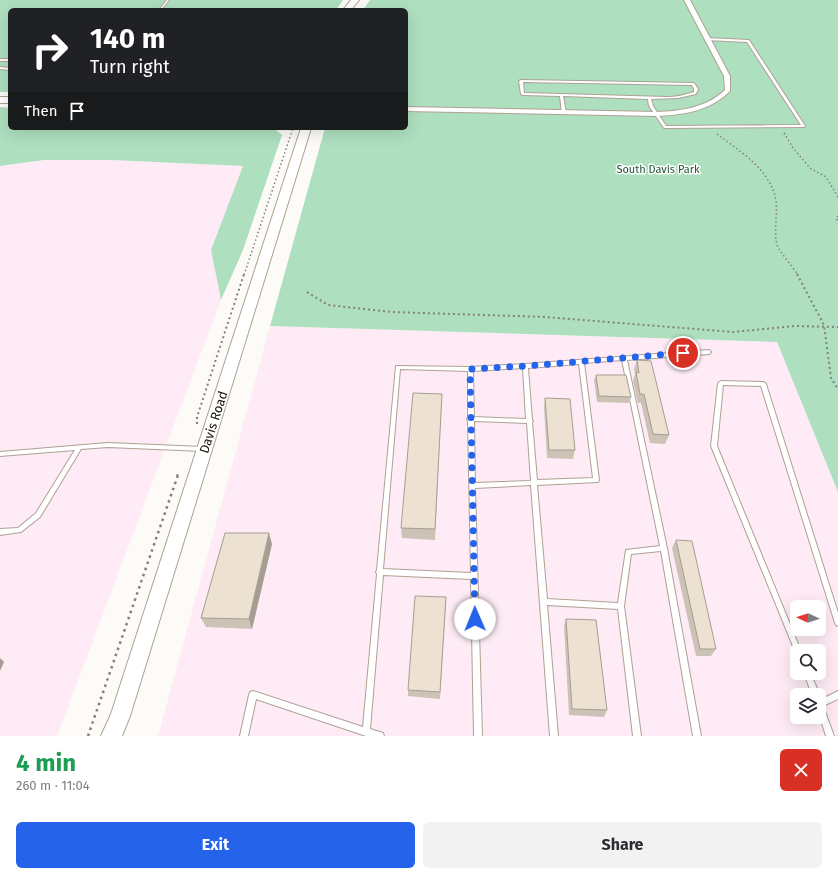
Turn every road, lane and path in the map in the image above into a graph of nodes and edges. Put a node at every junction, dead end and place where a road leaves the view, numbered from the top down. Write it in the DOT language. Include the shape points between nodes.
graph roads {
  1 [pos="168,0"];
  2 [pos="687,0"];
  3 [pos="162,8"];
  4 [pos="707,39"];
  5 [pos="560,95"];
  6 [pos="649,98"];
  7 [pos="408,109"];
  8 [pos="564,113"];
  9 [pos="656,114"];
  10 [pos="709,127"];
  11 [pos="780,127"];
  12 [pos="292,130"];
  13 [pos="305,130"];
  14 [pos="838,197"];
  15 [pos="838,216"];
  16 [pos="838,221"];
  17 [pos="307,292"];
  18 [pos="824,325"];
  19 [pos="838,327"];
  20 [pos="709,352"];
  21 [pos="624,358"];
  22 [pos="581,362"];
  23 [pos="526,366"];
  24 [pos="470,369"];
  25 [pos="838,389"];
  26 [pos="470,419"];
  27 [pos="530,421"];
  28 [pos="197,424"];
  29 [pos="79,448"];
  30 [pos="204,449"];
  31 [pos="0,454"];
  32 [pos="179,472"];
  33 [pos="534,484"];
  34 [pos="472,486"];
  35 [pos="0,532"];
  36 [pos="664,548"];
  37 [pos="379,572"];
  38 [pos="474,576"];
  39 [pos="544,602"];
  40 [pos="622,606"];
  41 [pos="838,623"];
  42 [pos="795,644"];
  43 [pos="838,695"];
  44 [pos="826,700"];
  45 [pos="120,716"];
  46 [pos="826,724"];
  47 [pos="366,732"];
  48 [pos="88,736"];
  49 [pos="111,736"];
  50 [pos="116,736"];
  51 [pos="244,736"];
  52 [pos="380,736"];
  53 [pos="478,736"];
  54 [pos="554,736"];
  55 [pos="637,736"];
  56 [pos="697,736"];
  57 [pos="830,736"];
  1 -- 3 [label="lane"];
  2 -- 4 [label="street"];
  4 -- 9 [label="street" via="727,76 728,90 719,100 702,107"];
  4 -- 11 [label="lane" via="748,41 803,126"];
  5 -- 6 [label="lane"];
  5 -- 6 [label="lane" via="522,94 521,81 693,84 696,89 695,93 680,98"];
  5 -- 8 [label="lane"];
  6 -- 9 [label="lane"];
  7 -- 8 [label="street"];
  8 -- 9 [label="street"];
  9 -- 10 [label="lane" via="665,127"];
  10 -- 11 [label="lane"];
  10 -- 18 [label="path" via="745,155 766,176 775,196 775,234 778,247 791,263"];
  11 -- 14 [label="path" via="810,168 826,177"];
  12 -- 28 [label="path" via="197,417"];
  13 -- 30 [label="street, Davis Road"];
  15 -- 16 [label="path"];
  17 -- 18 [label="path" via="328,305 392,312 545,317 733,332"];
  18 -- 19 [label="path"];
  18 -- 25 [label="path" via="831,378"];
  20 -- 21 [label="lane"];
  21 -- 22 [label="lane"];
  21 -- 36 [label="lane"];
  22 -- 23 [label="lane"];
  22 -- 33 [label="lane" via="596,480"];
  23 -- 24 [label="lane"];
  23 -- 27 [label="lane"];
  24 -- 26 [label="lane"];
  24 -- 37 [label="lane" via="398,367"];
  26 -- 27 [label="lane"];
  26 -- 34 [label="lane"];
  27 -- 33 [label="lane"];
  29 -- 30 [label="lane" via="108,445"];
  29 -- 31 [label="lane"];
  29 -- 35 [label="lane" via="38,515 19,530"];
  30 -- 45 [label="street, Davis Road"];
  32 -- 48 [label="path"];
  33 -- 34 [label="lane"];
  33 -- 39 [label="lane"];
  34 -- 38 [label="lane"];
  36 -- 40 [label="lane" via="628,552"];
  36 -- 56 [label="lane"];
  37 -- 38 [label="lane"];
  37 -- 47 [label="lane"];
  38 -- 53 [label="lane"];
  39 -- 40 [label="lane"];
  39 -- 54 [label="lane"];
  40 -- 55 [label="lane"];
  41 -- 42 [label="lane" via="764,384 721,383 714,446"];
  43 -- 44 [label="lane"];
  45 -- 49 [label="street, Davis Road"];
  45 -- 50 [label="street, Davis Road"];
  46 -- 57 [label="lane"];
  47 -- 51 [label="lane" via="253,695"];
  47 -- 52 [label="lane"];
}
